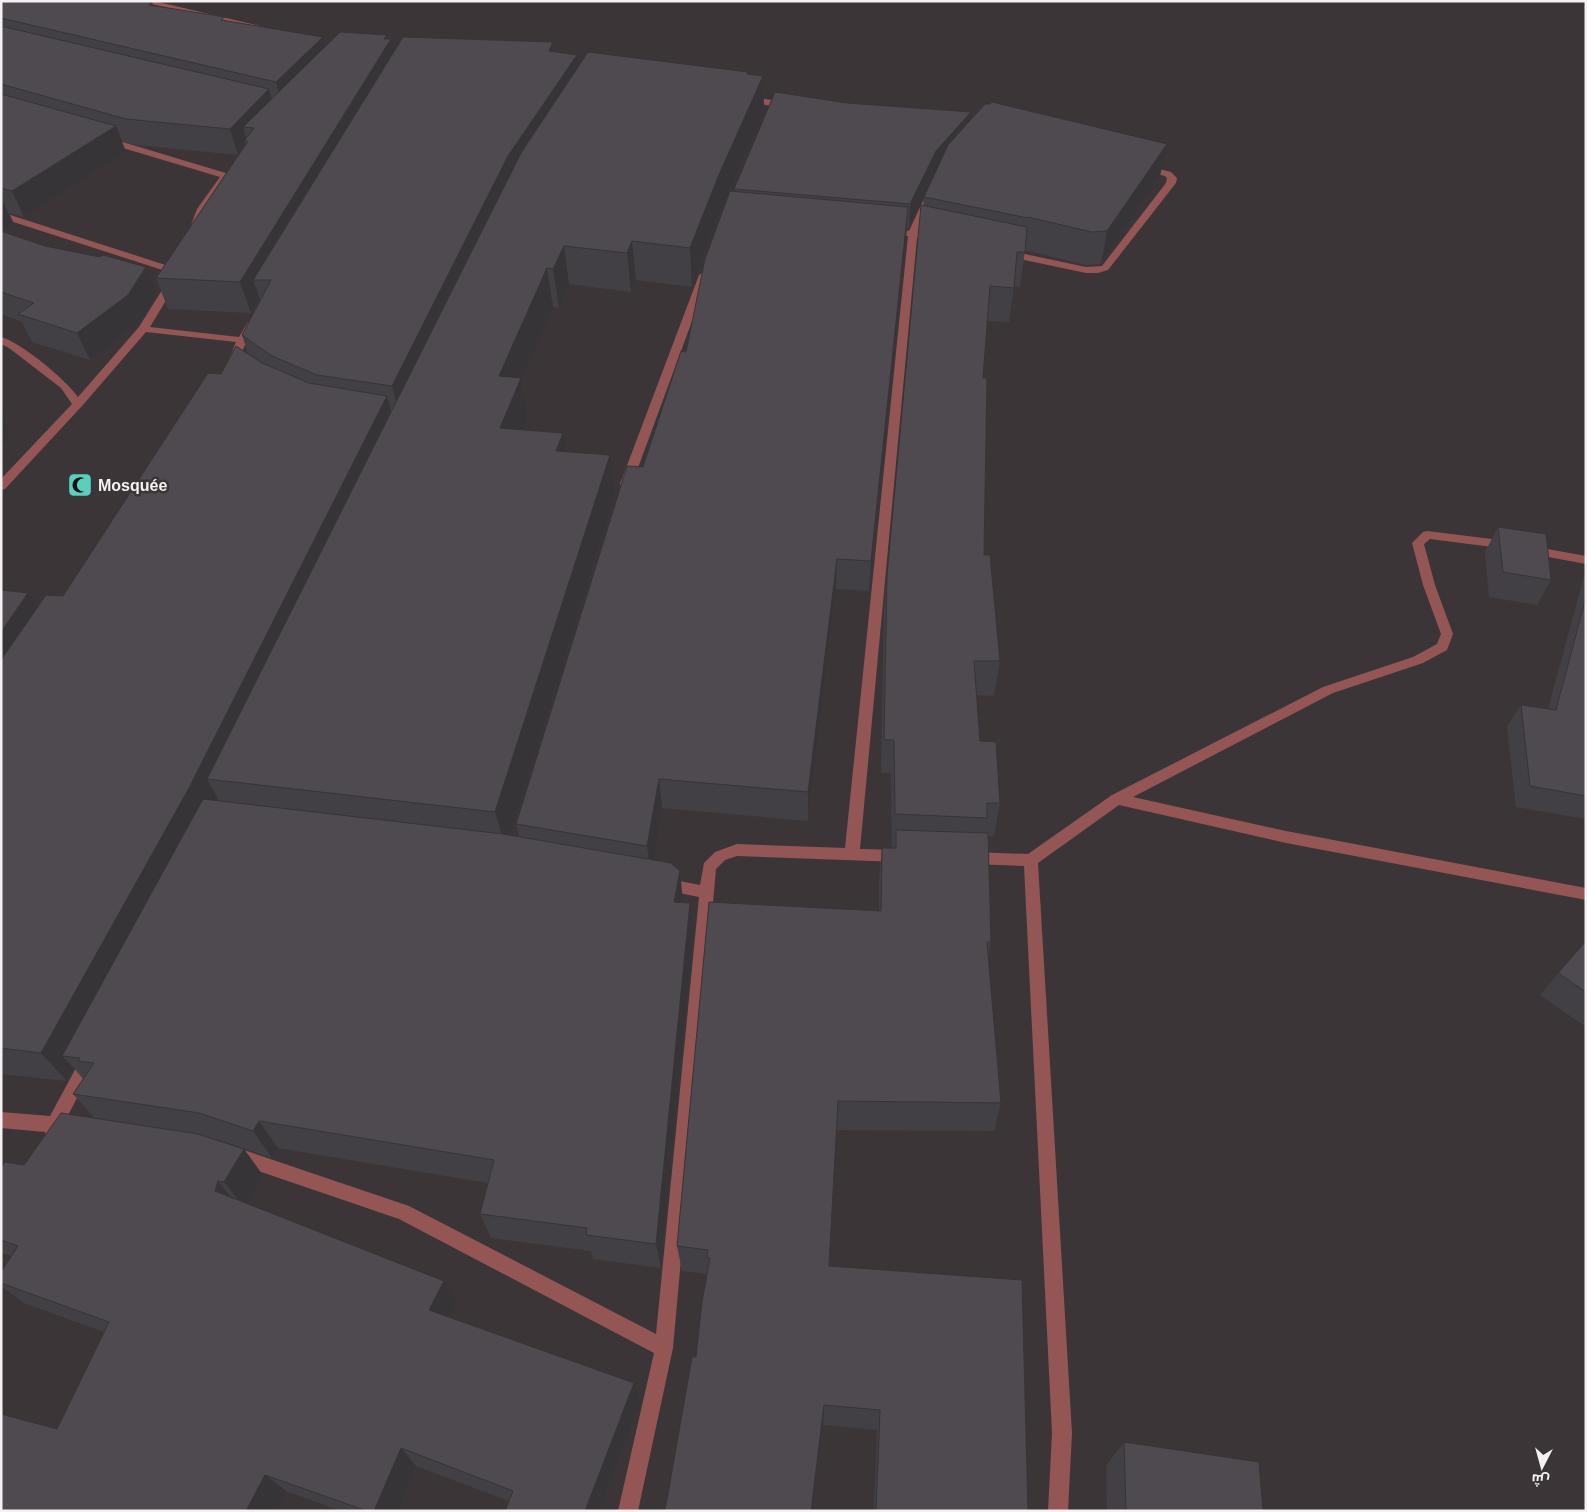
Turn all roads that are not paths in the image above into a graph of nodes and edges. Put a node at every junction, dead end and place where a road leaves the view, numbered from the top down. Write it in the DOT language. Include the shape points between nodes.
graph roads {
  1 [pos="142,1"];
  2 [pos="285,33"];
  3 [pos="734,97"];
  4 [pos="802,107"];
  5 [pos="96,137"];
  6 [pos="1129,164"];
  7 [pos="932,192"];
  8 [pos="1,214"];
  9 [pos="874,229"];
  10 [pos="913,233"];
  11 [pos="192,236"];
  12 [pos="942,239"];
  13 [pos="1000,251"];
  14 [pos="709,262"];
  15 [pos="257,314"];
  16 [pos="144,329"];
  17 [pos="1,340"];
  18 [pos="242,340"];
  19 [pos="234,368"];
  20 [pos="78,404"];
  21 [pos="1,486"];
  22 [pos="622,496"];
  23 [pos="1586,560"];
  24 [pos="1117,800"];
  25 [pos="852,854"];
  26 [pos="912,856"];
  27 [pos="951,857"];
  28 [pos="1031,860"];
  29 [pos="648,882"];
  30 [pos="706,892"];
  31 [pos="1586,894"];
  32 [pos="96,1047"];
  33 [pos="1,1120"];
  34 [pos="55,1124"];
  35 [pos="74,1127"];
  36 [pos="46,1141"];
  37 [pos="219,1150"];
  38 [pos="664,1348"];
  39 [pos="628,1511"];
  40 [pos="1058,1511"];
  1 -- 2 [label="street"];
  3 -- 4 [label="street" via="772,108"];
  5 -- 11 [label="street" via="229,173 202,209"];
  6 -- 13 [label="street" via="1168,174 1172,178 1105,268 1086,270"];
  7 -- 10 [label="street"];
  8 -- 16 [label="street" via="180,267"];
  9 -- 10 [label="street"];
  10 -- 12 [label="street"];
  10 -- 25 [label="street"];
  14 -- 22 [label="street"];
  15 -- 18 [label="street"];
  16 -- 18 [label="street"];
  16 -- 20 [label="street"];
  17 -- 20 [label="street" via="14,346 65,386"];
  18 -- 19 [label="street"];
  20 -- 21 [label="street"];
  23 -- 24 [label="street" via="1515,546 1427,536 1418,543 1446,634 1442,647 1418,660 1328,690"];
  24 -- 28 [label="street"];
  24 -- 31 [label="street" via="1286,837"];
  25 -- 26 [label="street"];
  25 -- 30 [label="street" via="737,850 720,856 709,867"];
  27 -- 28 [label="street"];
  28 -- 40 [label="street" via="1062,1433"];
  29 -- 30 [label="street"];
  30 -- 38 [label="street"];
  32 -- 34 [label="street"];
  33 -- 34 [label="street"];
  34 -- 35 [label="street"];
  34 -- 36 [label="street"];
  37 -- 38 [label="street" via="403,1212"];
  38 -- 39 [label="street"];
}
